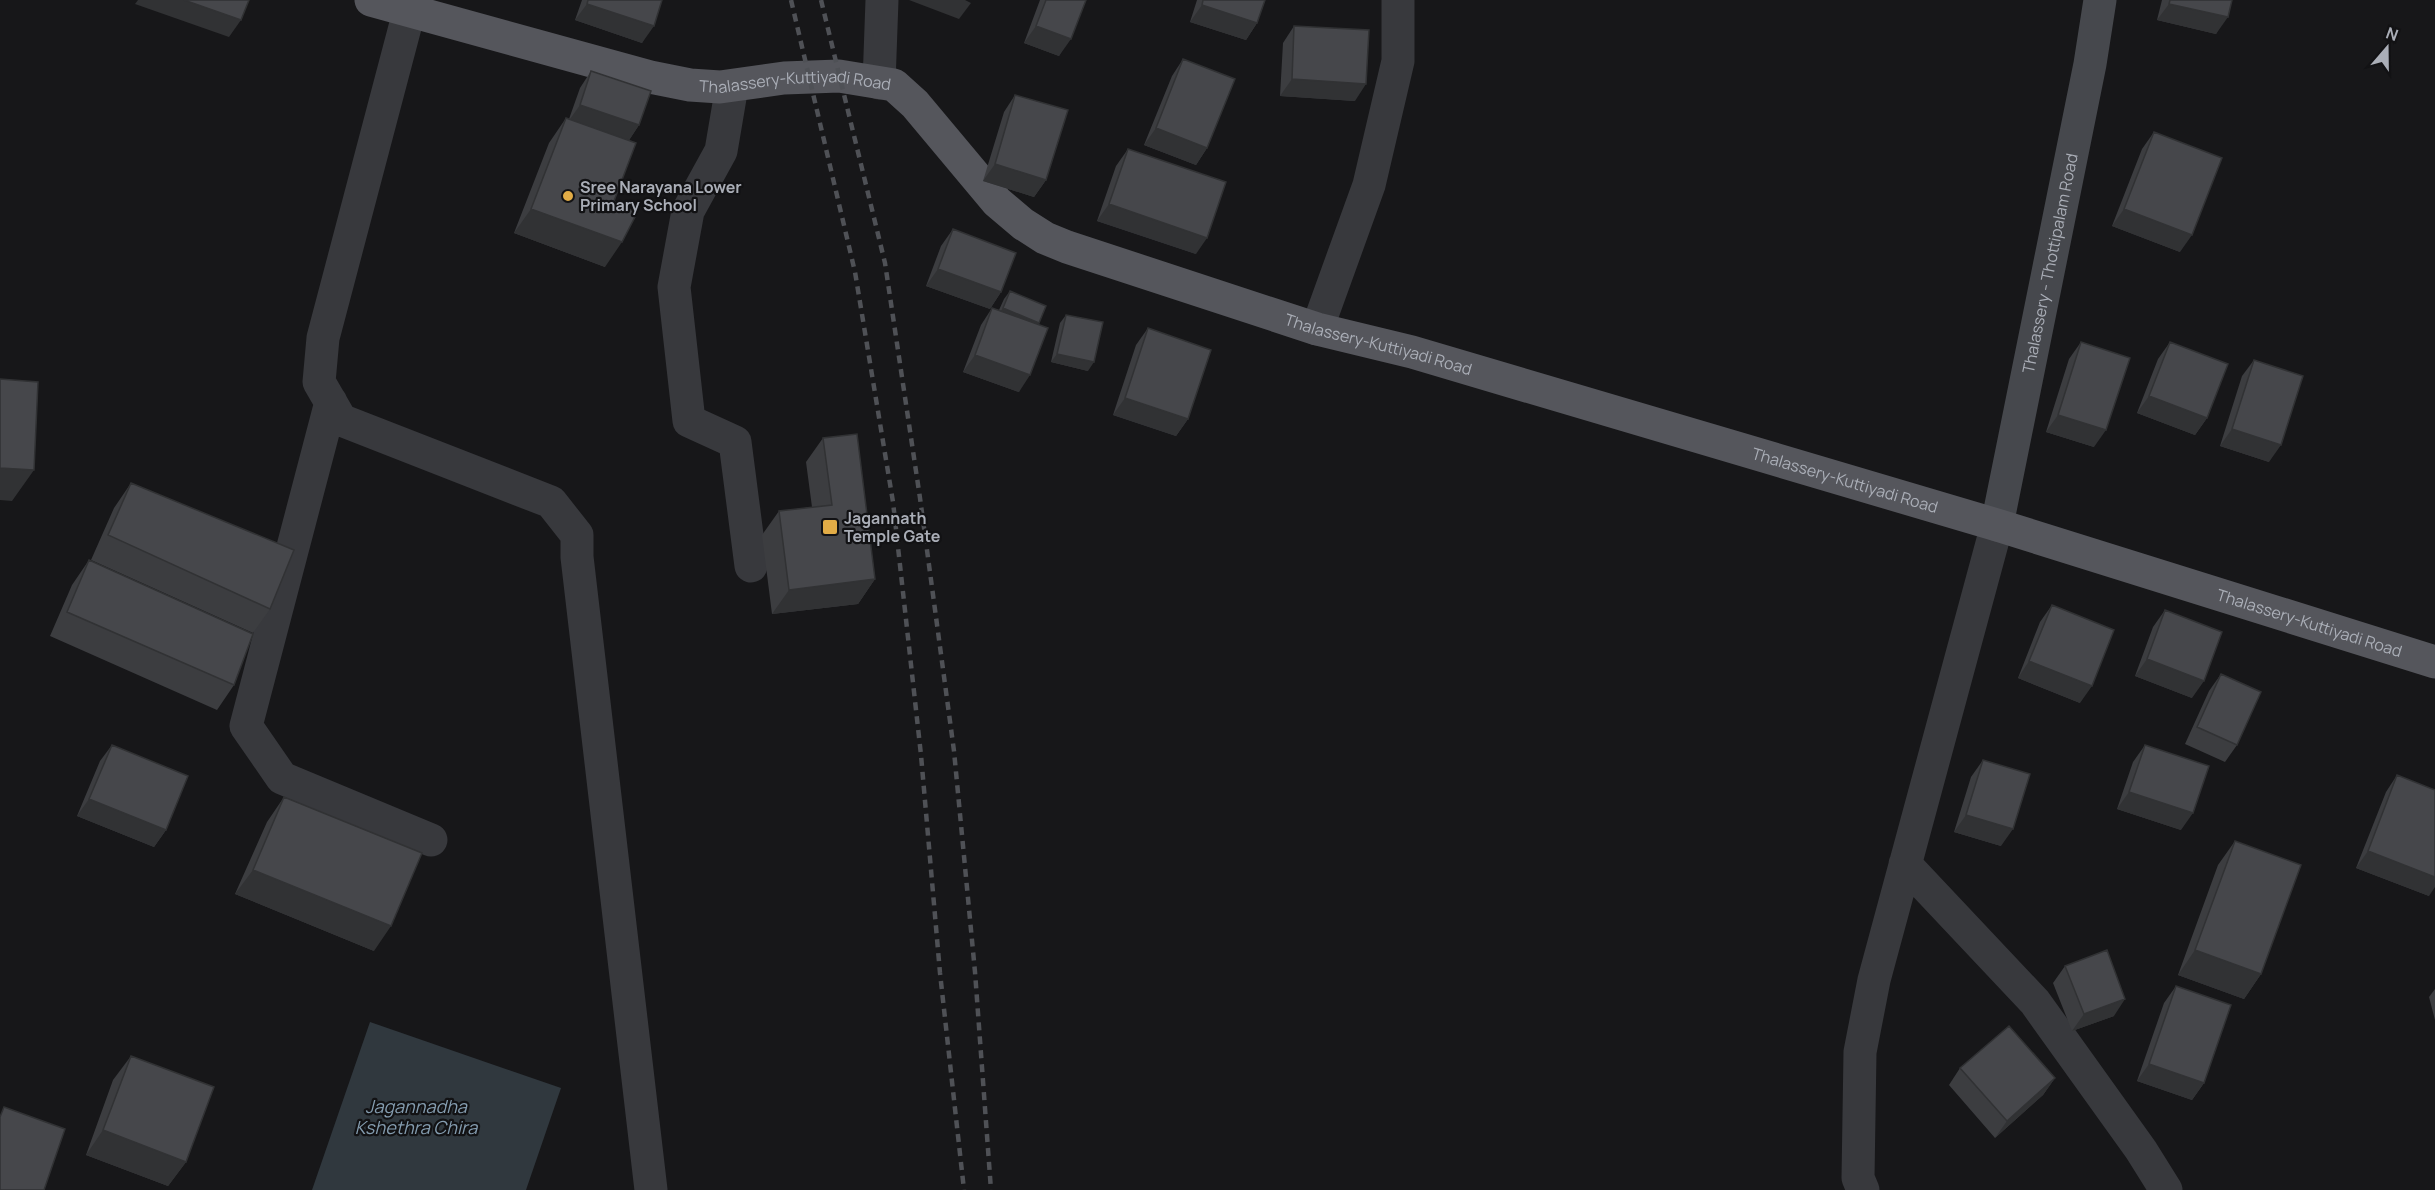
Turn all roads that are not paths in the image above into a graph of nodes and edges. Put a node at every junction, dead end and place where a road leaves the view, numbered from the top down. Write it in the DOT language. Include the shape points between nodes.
graph roads {
  1 [pos="372,0"];
  2 [pos="882,0"];
  3 [pos="1398,0"];
  4 [pos="2100,0"];
  5 [pos="409,12"];
  6 [pos="879,83"];
  7 [pos="732,86"];
  8 [pos="1317,329"];
  9 [pos="331,402"];
  10 [pos="1997,525"];
  11 [pos="751,566"];
  12 [pos="2435,662"];
  13 [pos="431,840"];
  14 [pos="1905,864"];
  15 [pos="651,1190"];
  16 [pos="1863,1190"];
  17 [pos="2166,1190"];
  1 -- 5 [label="main road, Thalassery-Kuttiyadi Road"];
  2 -- 6 [label="street"];
  3 -- 8 [label="street" via="1398,60 1369,185"];
  4 -- 10 [label="main road, Thalassery - Thottipalam Road"];
  5 -- 7 [label="main road, Thalassery-Kuttiyadi Road" via="650,77 690,85"];
  5 -- 9 [label="street" via="323,338 319,382"];
  6 -- 7 [label="main road, Thalassery-Kuttiyadi Road" via="839,76 784,78"];
  6 -- 8 [label="main road, Thalassery-Kuttiyadi Road" via="894,85 915,104 996,202 1045,238"];
  7 -- 11 [label="street" via="721,151 687,211 674,287 689,421 735,442"];
  8 -- 10 [label="main road, Thalassery-Kuttiyadi Road" via="1424,356"];
  9 -- 13 [label="street" via="246,726 282,778"];
  9 -- 15 [label="street" via="341,420 551,502 577,535"];
  10 -- 12 [label="main road, Thalassery-Kuttiyadi Road"];
  10 -- 14 [label="street"];
  14 -- 16 [label="street" via="1874,980 1860,1052 1858,1178"];
  14 -- 17 [label="street" via="2035,1002"];
}
